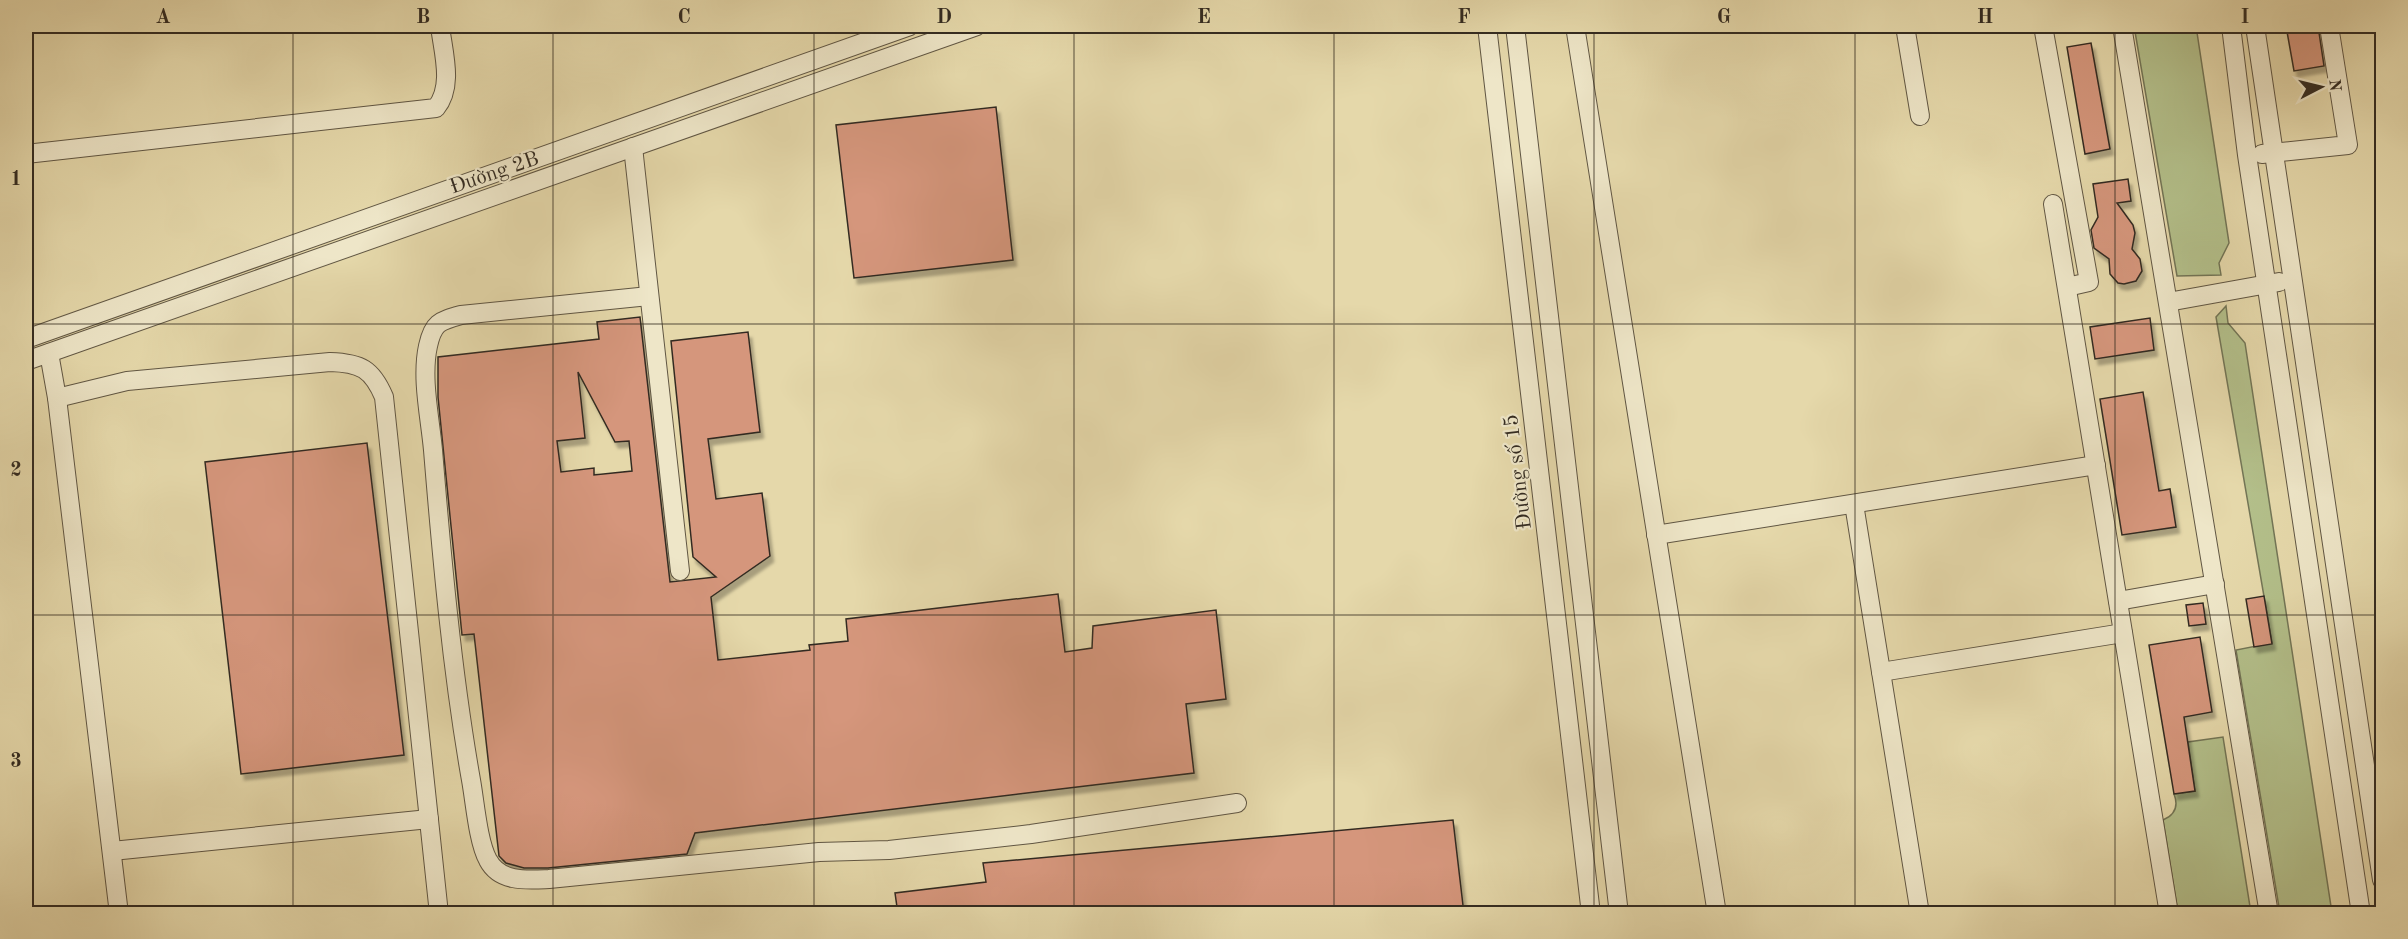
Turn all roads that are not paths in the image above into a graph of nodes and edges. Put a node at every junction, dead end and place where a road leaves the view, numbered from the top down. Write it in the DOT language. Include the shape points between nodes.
graph roads {
  1 [pos="440,26"];
  2 [pos="910,26"];
  3 [pos="977,26"];
  4 [pos="1487,26"];
  5 [pos="1515,26"];
  6 [pos="1575,26"];
  7 [pos="1905,26"];
  8 [pos="2043,26"];
  9 [pos="2122,26"];
  10 [pos="2231,26"];
  11 [pos="2255,26"];
  12 [pos="2329,26"];
  13 [pos="1920,116"];
  14 [pos="633,147"];
  15 [pos="2273,152"];
  16 [pos="26,154"];
  17 [pos="2247,155"];
  18 [pos="2053,204"];
  19 [pos="2292,280"];
  20 [pos="2267,285"];
  21 [pos="2067,287"];
  22 [pos="649,296"];
  23 [pos="2168,302"];
  24 [pos="26,339"];
  25 [pos="49,353"];
  26 [pos="26,361"];
  27 [pos="57,398"];
  28 [pos="2096,465"];
  29 [pos="1854,504"];
  30 [pos="1656,535"];
  31 [pos="680,571"];
  32 [pos="2215,584"];
  33 [pos="2118,601"];
  34 [pos="2123,633"];
  35 [pos="1881,672"];
  36 [pos="1237,803"];
  37 [pos="429,819"];
  38 [pos="112,851"];
  39 [pos="2382,880"];
  40 [pos="119,914"];
  41 [pos="440,914"];
  42 [pos="1592,914"];
  43 [pos="1619,914"];
  44 [pos="1717,914"];
  45 [pos="1920,914"];
  46 [pos="2169,914"];
  47 [pos="2269,914"];
  48 [pos="2361,914"];
  1 -- 16 [label="street" via="447,82 444,98 436,108"];
  2 -- 24 [label="street, Đường 2B"];
  3 -- 14 [label="street, Đường 2B"];
  4 -- 42 [label="street, Đường số 15"];
  5 -- 43 [label="street"];
  6 -- 30 [label="street"];
  7 -- 13 [label="street"];
  8 -- 21 [label="street" via="2089,282"];
  9 -- 23 [label="street"];
  10 -- 17 [label="street"];
  11 -- 15 [label="street"];
  12 -- 15 [label="street" via="2348,145"];
  14 -- 22 [label="street"];
  14 -- 25 [label="street, Đường 2B"];
  15 -- 17 [label="street"];
  15 -- 19 [label="street"];
  17 -- 20 [label="street"];
  18 -- 21 [label="street"];
  19 -- 20 [label="street"];
  19 -- 39 [label="street"];
  20 -- 23 [label="street"];
  20 -- 48 [label="street"];
  21 -- 28 [label="street"];
  22 -- 31 [label="street"];
  22 -- 36 [label="street" via="461,315 441,320 434,327 427,348 438,519 465,743 480,833 488,860 499,873 518,880 549,879 819,852 889,850 1031,834"];
  23 -- 32 [label="street"];
  25 -- 26 [label="street, Đường 2B"];
  25 -- 27 [label="street"];
  27 -- 37 [label="street" via="127,381 330,362 352,363 377,380 384,397"];
  27 -- 38 [label="street"];
  28 -- 29 [label="street"];
  28 -- 33 [label="street"];
  29 -- 30 [label="street"];
  29 -- 35 [label="street"];
  30 -- 44 [label="street"];
  32 -- 33 [label="street"];
  32 -- 47 [label="street"];
  33 -- 34 [label="street"];
  34 -- 35 [label="street"];
  34 -- 46 [label="street"];
  35 -- 45 [label="street"];
  37 -- 38 [label="street"];
  37 -- 41 [label="street"];
  38 -- 40 [label="street"];
}
